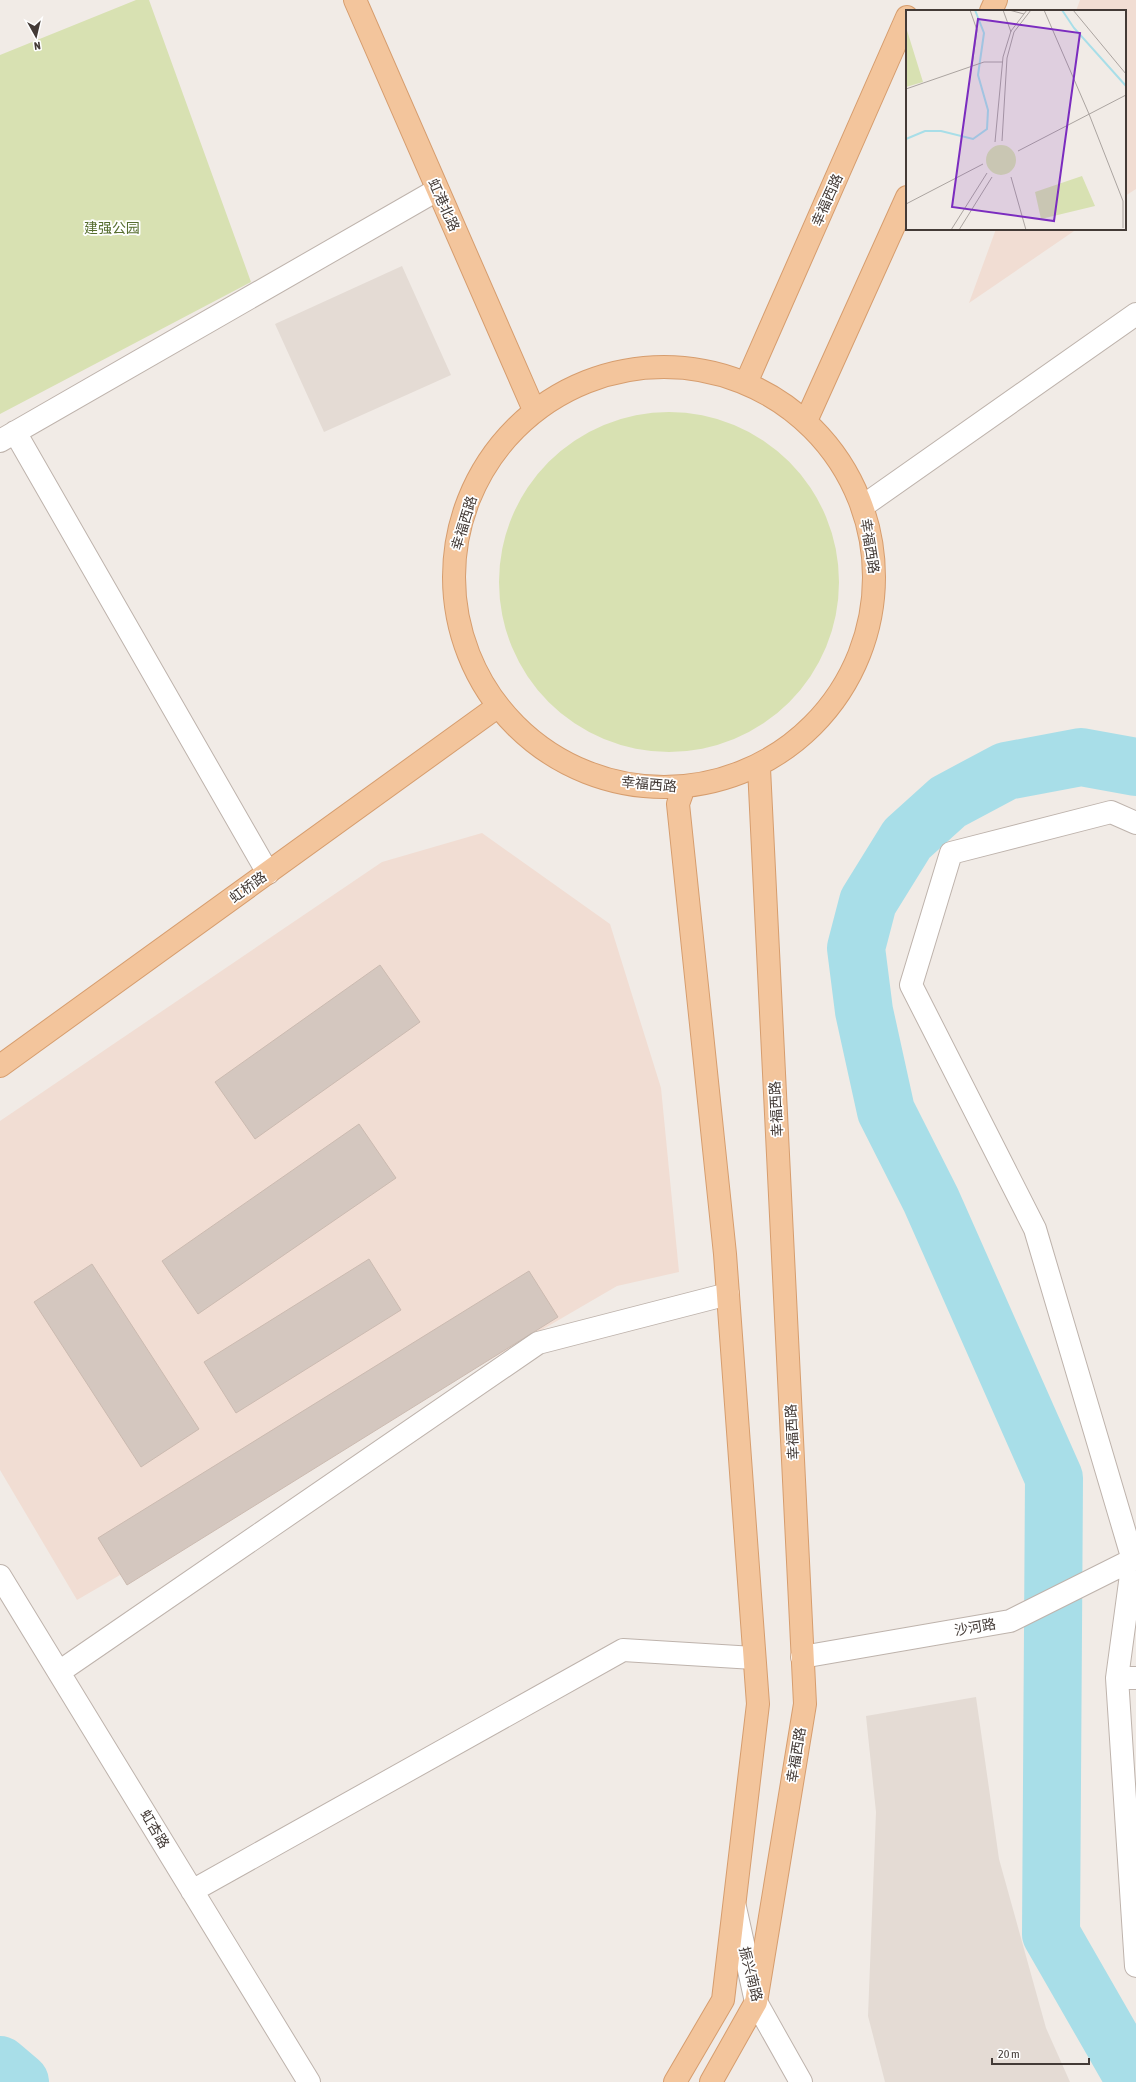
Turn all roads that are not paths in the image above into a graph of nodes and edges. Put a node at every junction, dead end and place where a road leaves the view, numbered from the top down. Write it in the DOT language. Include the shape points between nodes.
graph roads {
  1 [pos="355,0"];
  2 [pos="914,0"];
  3 [pos="996,0"];
  4 [pos="909,10"];
  5 [pos="991,10"];
  6 [pos="906,18"];
  7 [pos="437,190"];
  8 [pos="906,199"];
  9 [pos="1136,314"];
  10 [pos="746,383"];
  11 [pos="534,410"];
  12 [pos="806,421"];
  13 [pos="8,437"];
  14 [pos="863,506"];
  15 [pos="497,708"];
  16 [pos="759,768"];
  17 [pos="684,787"];
  18 [pos="1136,823"];
  19 [pos="268,874"];
  20 [pos="0,1066"];
  21 [pos="728,1294"];
  22 [pos="1134,1559"];
  23 [pos="0,1576"];
  24 [pos="802,1657"];
  25 [pos="754,1658"];
  26 [pos="59,1672"];
  27 [pos="1127,1678"];
  28 [pos="192,1890"];
  29 [pos="734,1904"];
  30 [pos="1136,1966"];
  31 [pos="756,2002"];
  32 [pos="309,2082"];
  33 [pos="675,2082"];
  34 [pos="711,2082"];
  35 [pos="801,2082"];
  1 -- 7 [label="main road, 虹港北路"];
  2 -- 4 [label="main road"];
  3 -- 5 [label="main road"];
  6 -- 10 [label="main road, 幸福西路"];
  7 -- 11 [label="main road, 虹港北路"];
  7 -- 13 [label="street"];
  8 -- 12 [label="main road"];
  9 -- 14 [label="street"];
  10 -- 11 [label="main road, 幸福西路" via="693,368 636,368 582,382"];
  10 -- 12 [label="main road, 幸福西路"];
  11 -- 15 [label="main road, 幸福西路" via="479,473 453,551 459,634"];
  12 -- 14 [label="main road, 幸福西路" via="840,460"];
  13 -- 19 [label="street"];
  14 -- 16 [label="main road, 幸福西路" via="876,581 861,655 820,720"];
  15 -- 17 [label="main road, 幸福西路" via="534,745 580,772 631,786"];
  15 -- 19 [label="main road, 虹桥路"];
  16 -- 17 [label="main road, 幸福西路"];
  16 -- 24 [label="main road, 幸福西路"];
  17 -- 21 [label="main road, 幸福西路" via="678,804"];
  18 -- 22 [label="street" via="1111,812 951,853 911,985 1035,1229"];
  19 -- 20 [label="main road, 虹桥路"];
  21 -- 25 [label="main road, 幸福西路"];
  21 -- 26 [label="street" via="538,1344"];
  22 -- 24 [label="street, 沙河路" via="1010,1621"];
  22 -- 27 [label="street"];
  23 -- 26 [label="street, 虹杏路"];
  24 -- 31 [label="main road, 幸福西路" via="805,1704"];
  25 -- 28 [label="street" via="623,1650"];
  25 -- 29 [label="main road, 幸福西路" via="758,1704"];
  26 -- 28 [label="street, 虹杏路"];
  27 -- 30 [label="street"];
  28 -- 32 [label="street, 虹杏路"];
  29 -- 31 [label="street, 振兴南路"];
  29 -- 33 [label="main road, 幸福西路" via="723,2000"];
  31 -- 34 [label="main road, 幸福西路"];
  31 -- 35 [label="street, 振兴南路"];
}
